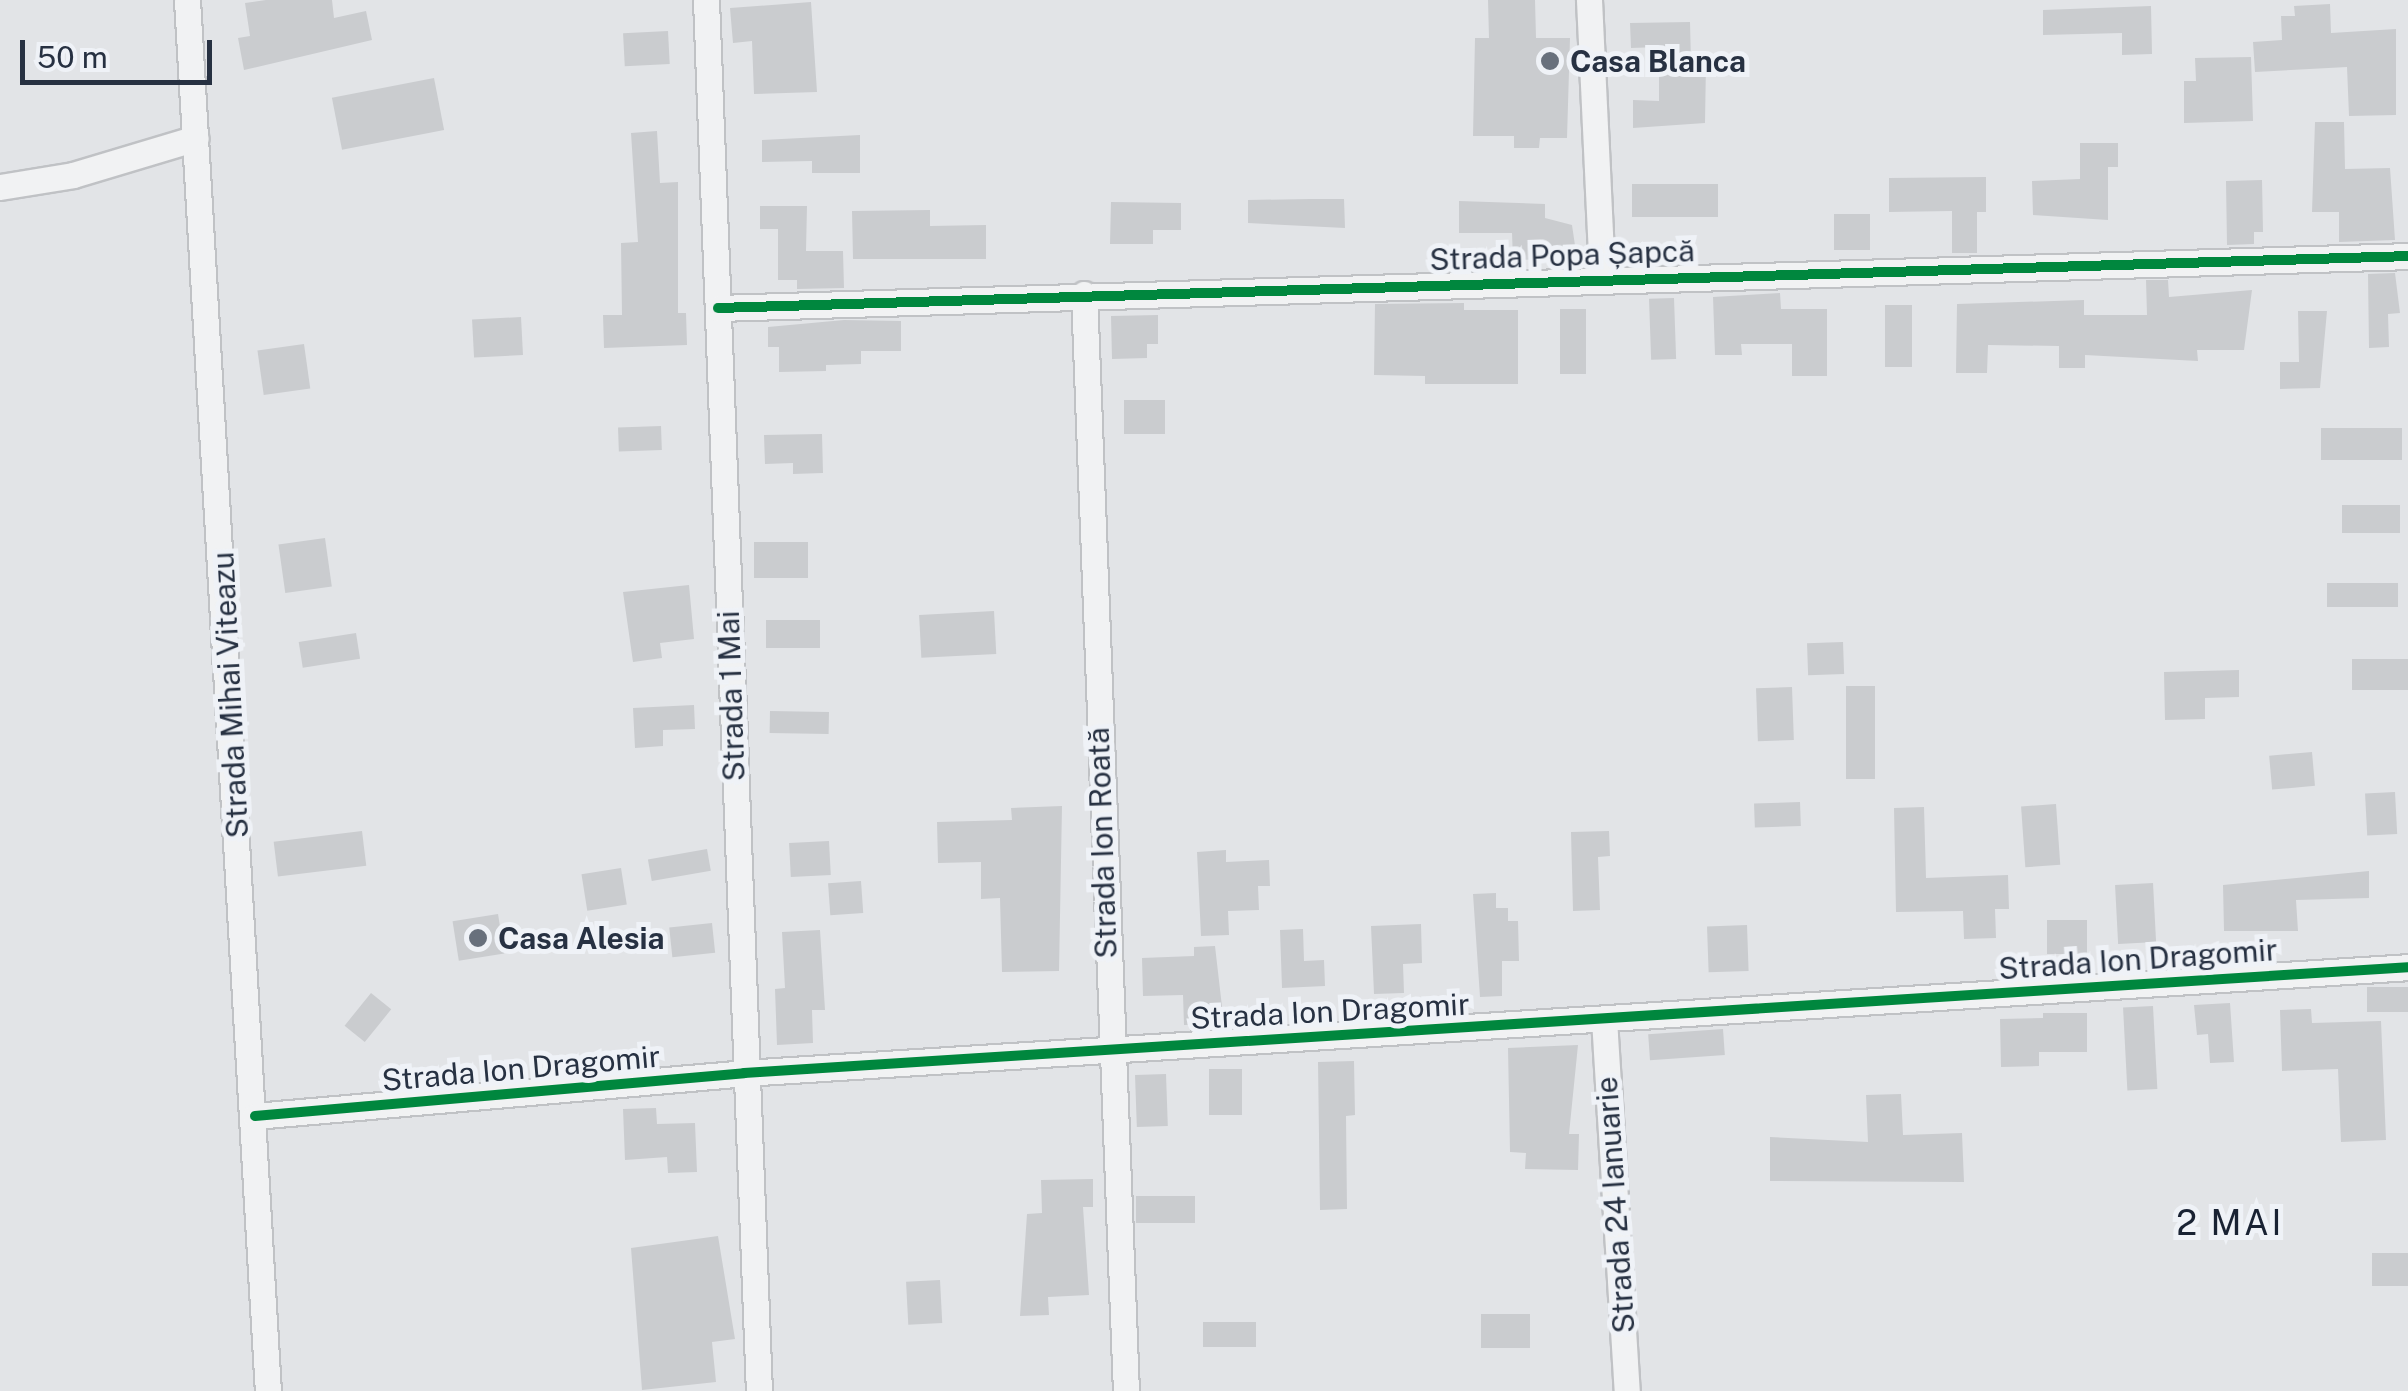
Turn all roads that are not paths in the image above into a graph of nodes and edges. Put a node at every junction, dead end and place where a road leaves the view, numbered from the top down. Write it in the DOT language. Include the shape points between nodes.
graph roads {
  1 [pos="187,0"];
  2 [pos="706,0"];
  3 [pos="1590,0"];
  4 [pos="196,138"];
  5 [pos="0,186"];
  6 [pos="2408,256"];
  7 [pos="1602,279"];
  8 [pos="1084,294"];
  9 [pos="718,308"];
  10 [pos="2408,967"];
  11 [pos="1604,1020"];
  12 [pos="1109,1050"];
  13 [pos="744,1074"];
  14 [pos="255,1116"];
  15 [pos="268,1391"];
  16 [pos="758,1391"];
  17 [pos="1126,1391"];
  18 [pos="1628,1391"];
  1 -- 4 [label="street, Strada Mihai Viteazu"];
  2 -- 9 [label="street, Strada 1 Mai"];
  3 -- 7 [label="street"];
  4 -- 5 [label="street" via="73,176"];
  4 -- 14 [label="street, Strada Mihai Viteazu"];
  6 -- 7 [label="street, Strada Popa Șapcă"];
  7 -- 8 [label="street, Strada Popa Șapcă"];
  8 -- 9 [label="street, Strada Popa Șapcă"];
  8 -- 12 [label="street, Strada Ion Roată"];
  9 -- 13 [label="street, Strada 1 Mai"];
  10 -- 11 [label="street, Strada Ion Dragomir"];
  11 -- 12 [label="street, Strada Ion Dragomir"];
  11 -- 18 [label="street, Strada 24 Ianuarie"];
  12 -- 13 [label="street, Strada Ion Dragomir"];
  12 -- 17 [label="street, Strada Ion Roată"];
  13 -- 14 [label="street, Strada Ion Dragomir"];
  13 -- 16 [label="street, Strada 1 Mai"];
  14 -- 15 [label="street, Strada Mihai Viteazu"];
}
